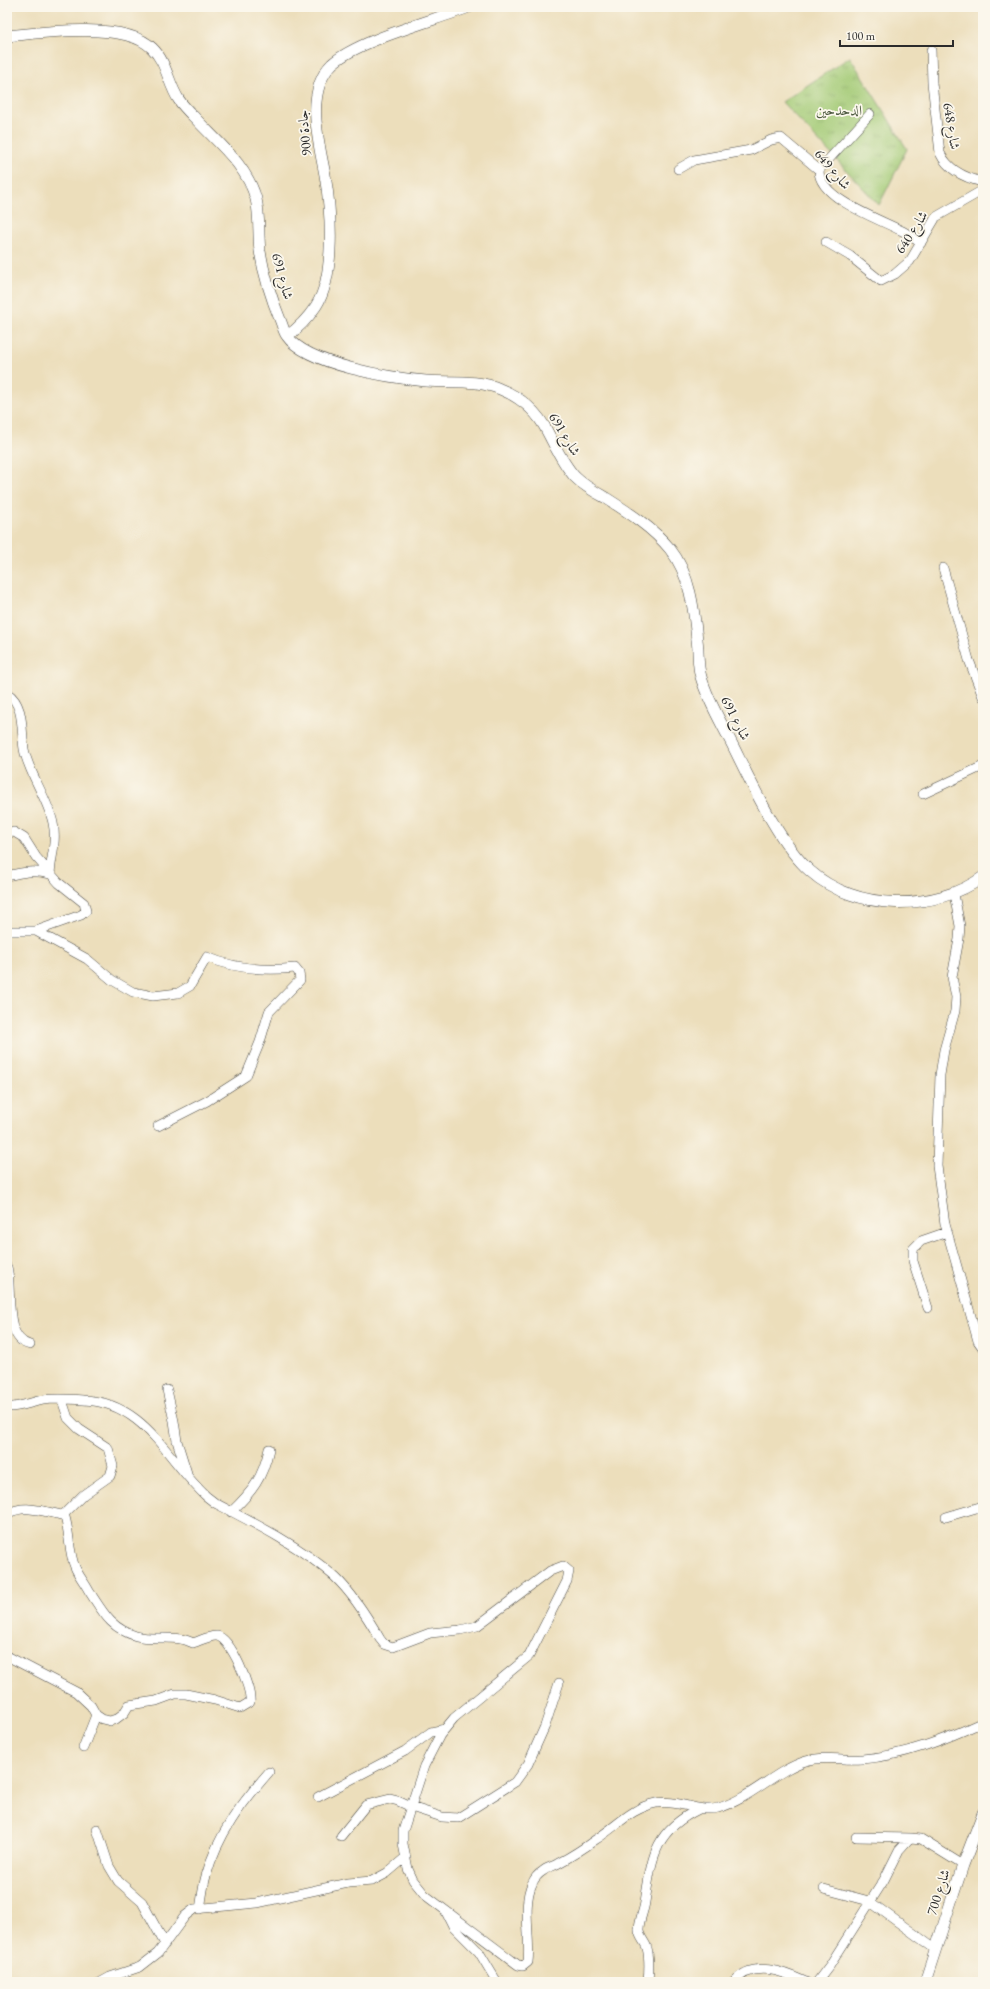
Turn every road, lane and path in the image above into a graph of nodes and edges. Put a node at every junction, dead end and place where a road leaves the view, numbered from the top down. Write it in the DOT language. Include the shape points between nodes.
graph roads {
  1 [pos="469,7"];
  2 [pos="7,36"];
  3 [pos="931,50"];
  4 [pos="870,114"];
  5 [pos="678,169"];
  6 [pos="820,170"];
  7 [pos="983,182"];
  8 [pos="983,190"];
  9 [pos="826,242"];
  10 [pos="921,243"];
  11 [pos="287,336"];
  12 [pos="943,568"];
  13 [pos="7,693"];
  14 [pos="983,697"];
  15 [pos="983,766"];
  16 [pos="923,794"];
  17 [pos="7,833"];
  18 [pos="50,874"];
  19 [pos="7,876"];
  20 [pos="983,877"];
  21 [pos="954,894"];
  22 [pos="7,931"];
  23 [pos="36,931"];
  24 [pos="158,1126"];
  25 [pos="947,1232"];
  26 [pos="7,1267"];
  27 [pos="928,1308"];
  28 [pos="30,1344"];
  29 [pos="983,1348"];
  30 [pos="167,1390"];
  31 [pos="62,1400"];
  32 [pos="7,1407"];
  33 [pos="269,1449"];
  34 [pos="188,1476"];
  35 [pos="983,1506"];
  36 [pos="231,1512"];
  37 [pos="7,1514"];
  38 [pos="64,1514"];
  39 [pos="946,1516"];
  40 [pos="7,1656"];
  41 [pos="559,1683"];
  42 [pos="96,1715"];
  43 [pos="983,1722"];
  44 [pos="445,1728"];
  45 [pos="83,1748"];
  46 [pos="269,1772"];
  47 [pos="318,1797"];
  48 [pos="411,1808"];
  49 [pos="699,1809"];
  50 [pos="983,1813"];
  51 [pos="97,1829"];
  52 [pos="341,1836"];
  53 [pos="856,1837"];
  54 [pos="911,1838"];
  55 [pos="406,1857"];
  56 [pos="963,1864"];
  57 [pos="824,1889"];
  58 [pos="870,1901"];
  59 [pos="200,1909"];
  60 [pos="446,1910"];
  61 [pos="165,1944"];
  62 [pos="935,1949"];
  63 [pos="101,1982"];
  64 [pos="497,1982"];
  65 [pos="648,1982"];
  66 [pos="734,1982"];
  67 [pos="806,1982"];
  68 [pos="817,1982"];
  69 [pos="925,1982"];
  1 -- 11 [label="main road, جادة 900" via="343,56 332,65 323,78 317,93 316,113 329,207 330,261 317,305 301,326"];
  2 -- 11 [label="main road, شارع 691" via="73,31 110,32 140,38 152,47 166,69 179,101 233,158 251,187 257,202 260,253 267,284"];
  3 -- 7 [label="street, شارع 648" via="940,152 945,162 954,170"];
  4 -- 6 [label="street"];
  5 -- 6 [label="street, شارع 649" via="694,160 751,150 778,137 788,142"];
  6 -- 10 [label="street, شارع 649" via="819,176 822,181 840,200 905,232"];
  8 -- 10 [label="street, شارع 640" via="936,217"];
  9 -- 10 [label="street, شارع 640" via="850,256 880,281 904,267 916,254"];
  11 -- 21 [label="main road, شارع 691" via="302,350 324,361 390,376 426,381 484,383 518,398 540,420 572,474 582,484 649,529 669,548 684,571 694,609 699,672 710,702 753,786 798,858 810,871 838,890 862,897 911,903"];
  12 -- 14 [label="street" via="969,660"];
  13 -- 18 [label="street" via="14,698 18,706 24,750 53,822 55,843"];
  15 -- 16 [label="street"];
  17 -- 18 [label="street" via="14,832 24,838"];
  18 -- 19 [label="street" via="30,871"];
  18 -- 23 [label="street" via="84,903 86,911 69,921"];
  20 -- 21 [label="main road, شارع 691"];
  21 -- 25 [label="street" via="960,926 952,977 956,997 955,1011 942,1063 937,1131 937,1166"];
  22 -- 23 [label="street"];
  23 -- 24 [label="street" via="87,959 112,980 133,992 153,996 178,993 190,986 206,957 247,968 295,968 299,973 300,980 269,1012 246,1076 207,1101"];
  25 -- 27 [label="street" via="921,1241 913,1249 913,1261"];
  25 -- 29 [label="street" via="978,1341"];
  26 -- 28 [label="street" via="13,1324 18,1336"];
  30 -- 34 [label="street" via="177,1441"];
  31 -- 32 [label="street" via="45,1400"];
  31 -- 34 [label="street" via="90,1400 126,1411 151,1432"];
  31 -- 38 [label="street" via="68,1418 79,1430 108,1448 112,1466 110,1476 82,1495"];
  33 -- 36 [label="street" via="264,1469 256,1485 248,1497"];
  34 -- 36 [label="street" via="206,1496"];
  35 -- 39 [label="street"];
  36 -- 44 [label="street" via="280,1539 336,1578 384,1644 393,1647 430,1633 477,1626 550,1571 563,1566 569,1571 567,1581 529,1656"];
  37 -- 38 [label="street" via="31,1508"];
  38 -- 42 [label="street" via="74,1567 108,1620 123,1630 148,1639 166,1638 188,1640 193,1643 212,1636 220,1636 239,1662 251,1696 247,1705 240,1708 215,1700 175,1694 129,1706 124,1713 110,1721"];
  40 -- 42 [label="street" via="76,1692 91,1706"];
  41 -- 48 [label="street" via="545,1726 528,1764 515,1782 458,1818 442,1817"];
  42 -- 45 [label="street"];
  43 -- 49 [label="street" via="957,1734 897,1753 862,1759 817,1758 804,1761 762,1787 726,1805"];
  44 -- 47 [label="street" via="431,1732 405,1751"];
  44 -- 48 [label="street" via="430,1751"];
  46 -- 59 [label="street" via="241,1804 222,1835 206,1876"];
  48 -- 52 [label="street" via="390,1799 366,1805"];
  48 -- 55 [label="street" via="403,1831"];
  49 -- 60 [label="street" via="678,1802 646,1805 627,1816 597,1840 536,1876 529,1896 528,1962 523,1966 514,1963"];
  49 -- 65 [label="street" via="669,1829 656,1849 652,1861 639,1929 647,1948"];
  50 -- 56 [label="main road, شارع 700"];
  51 -- 61 [label="street" via="109,1866 118,1881 142,1902"];
  53 -- 54 [label="street"];
  54 -- 56 [label="street" via="921,1839"];
  54 -- 58 [label="street" via="899,1850"];
  55 -- 59 [label="street" via="387,1873 372,1880 257,1903"];
  55 -- 60 [label="street" via="408,1869 417,1886"];
  56 -- 62 [label="main road, شارع 700"];
  57 -- 58 [label="street"];
  58 -- 62 [label="street"];
  58 -- 68 [label="street"];
  59 -- 61 [label="street" via="194,1909 185,1916"];
  60 -- 64 [label="street" via="453,1926 479,1952"];
  61 -- 63 [label="street" via="158,1953 140,1966"];
  62 -- 69 [label="main road, شارع 700"];
  66 -- 67 [label="street" via="744,1973 769,1969 782,1971"];
}
